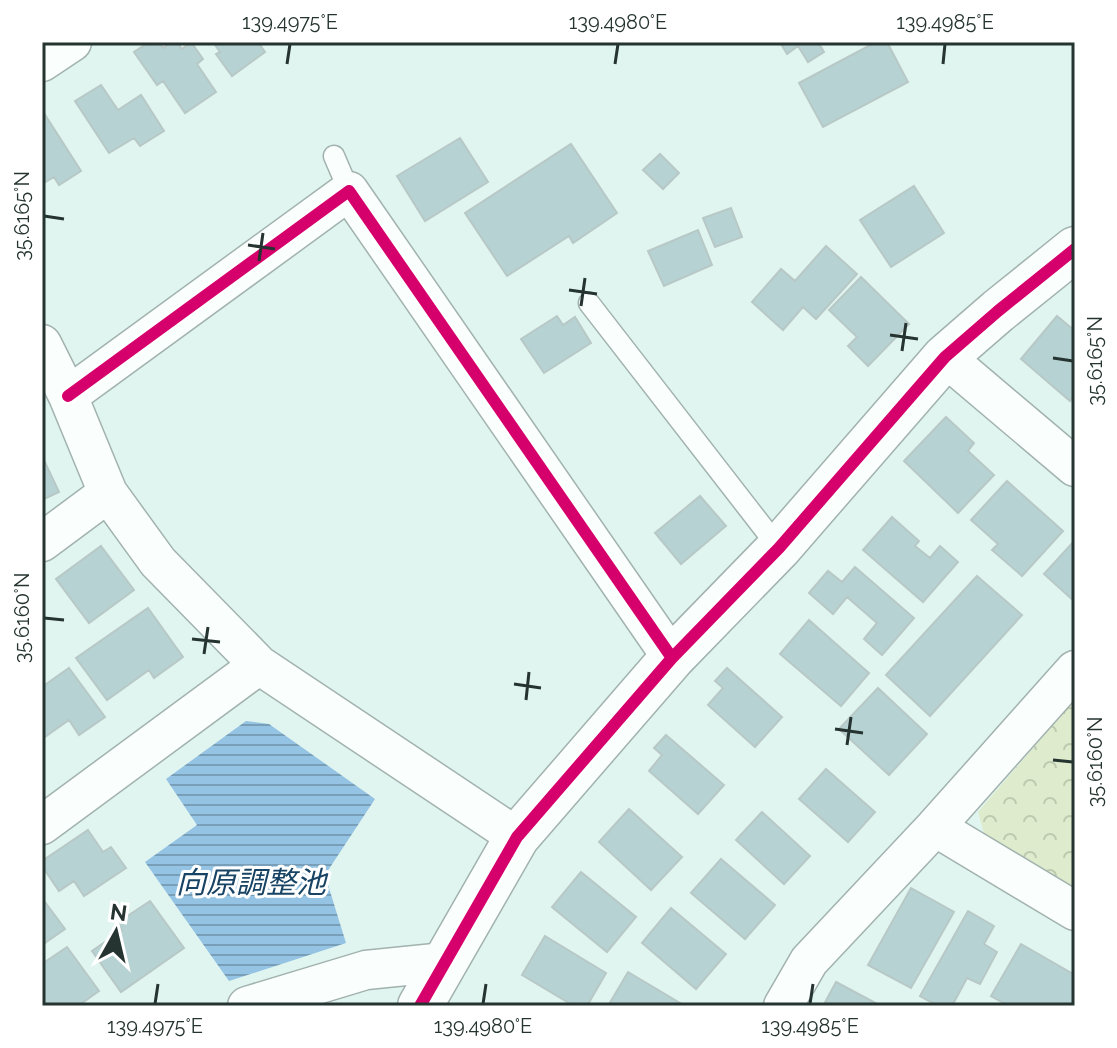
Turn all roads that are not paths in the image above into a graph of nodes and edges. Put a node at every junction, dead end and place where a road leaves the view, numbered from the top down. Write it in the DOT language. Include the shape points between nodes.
graph roads {
  1 [pos="72,42"];
  2 [pos="42,62"];
  3 [pos="334,156"];
  4 [pos="349,191"];
  5 [pos="1075,249"];
  6 [pos="589,303"];
  7 [pos="42,344"];
  8 [pos="945,357"];
  9 [pos="68,396"];
  10 [pos="1075,467"];
  11 [pos="108,493"];
  12 [pos="42,542"];
  13 [pos="779,548"];
  14 [pos="672,658"];
  15 [pos="259,665"];
  16 [pos="1075,670"];
  17 [pos="42,825"];
  18 [pos="935,827"];
  19 [pos="517,837"];
  20 [pos="1075,911"];
  21 [pos="445,962"];
  22 [pos="247,1006"];
  23 [pos="420,1006"];
  24 [pos="783,1006"];
  1 -- 2 [label="street"];
  3 -- 4 [label="lane"];
  4 -- 9 [label="street"];
  4 -- 14 [label="street"];
  5 -- 8 [label="street"];
  6 -- 13 [label="lane"];
  7 -- 9 [label="street"];
  8 -- 10 [label="street"];
  8 -- 13 [label="street"];
  9 -- 11 [label="street"];
  11 -- 12 [label="street"];
  11 -- 15 [label="street" via="158,562"];
  13 -- 14 [label="street"];
  14 -- 19 [label="street"];
  15 -- 17 [label="street"];
  15 -- 19 [label="street"];
  16 -- 18 [label="street"];
  18 -- 20 [label="street"];
  18 -- 24 [label="street" via="809,961"];
  19 -- 21 [label="street"];
  21 -- 22 [label="street" via="366,970"];
  21 -- 23 [label="street"];
}
